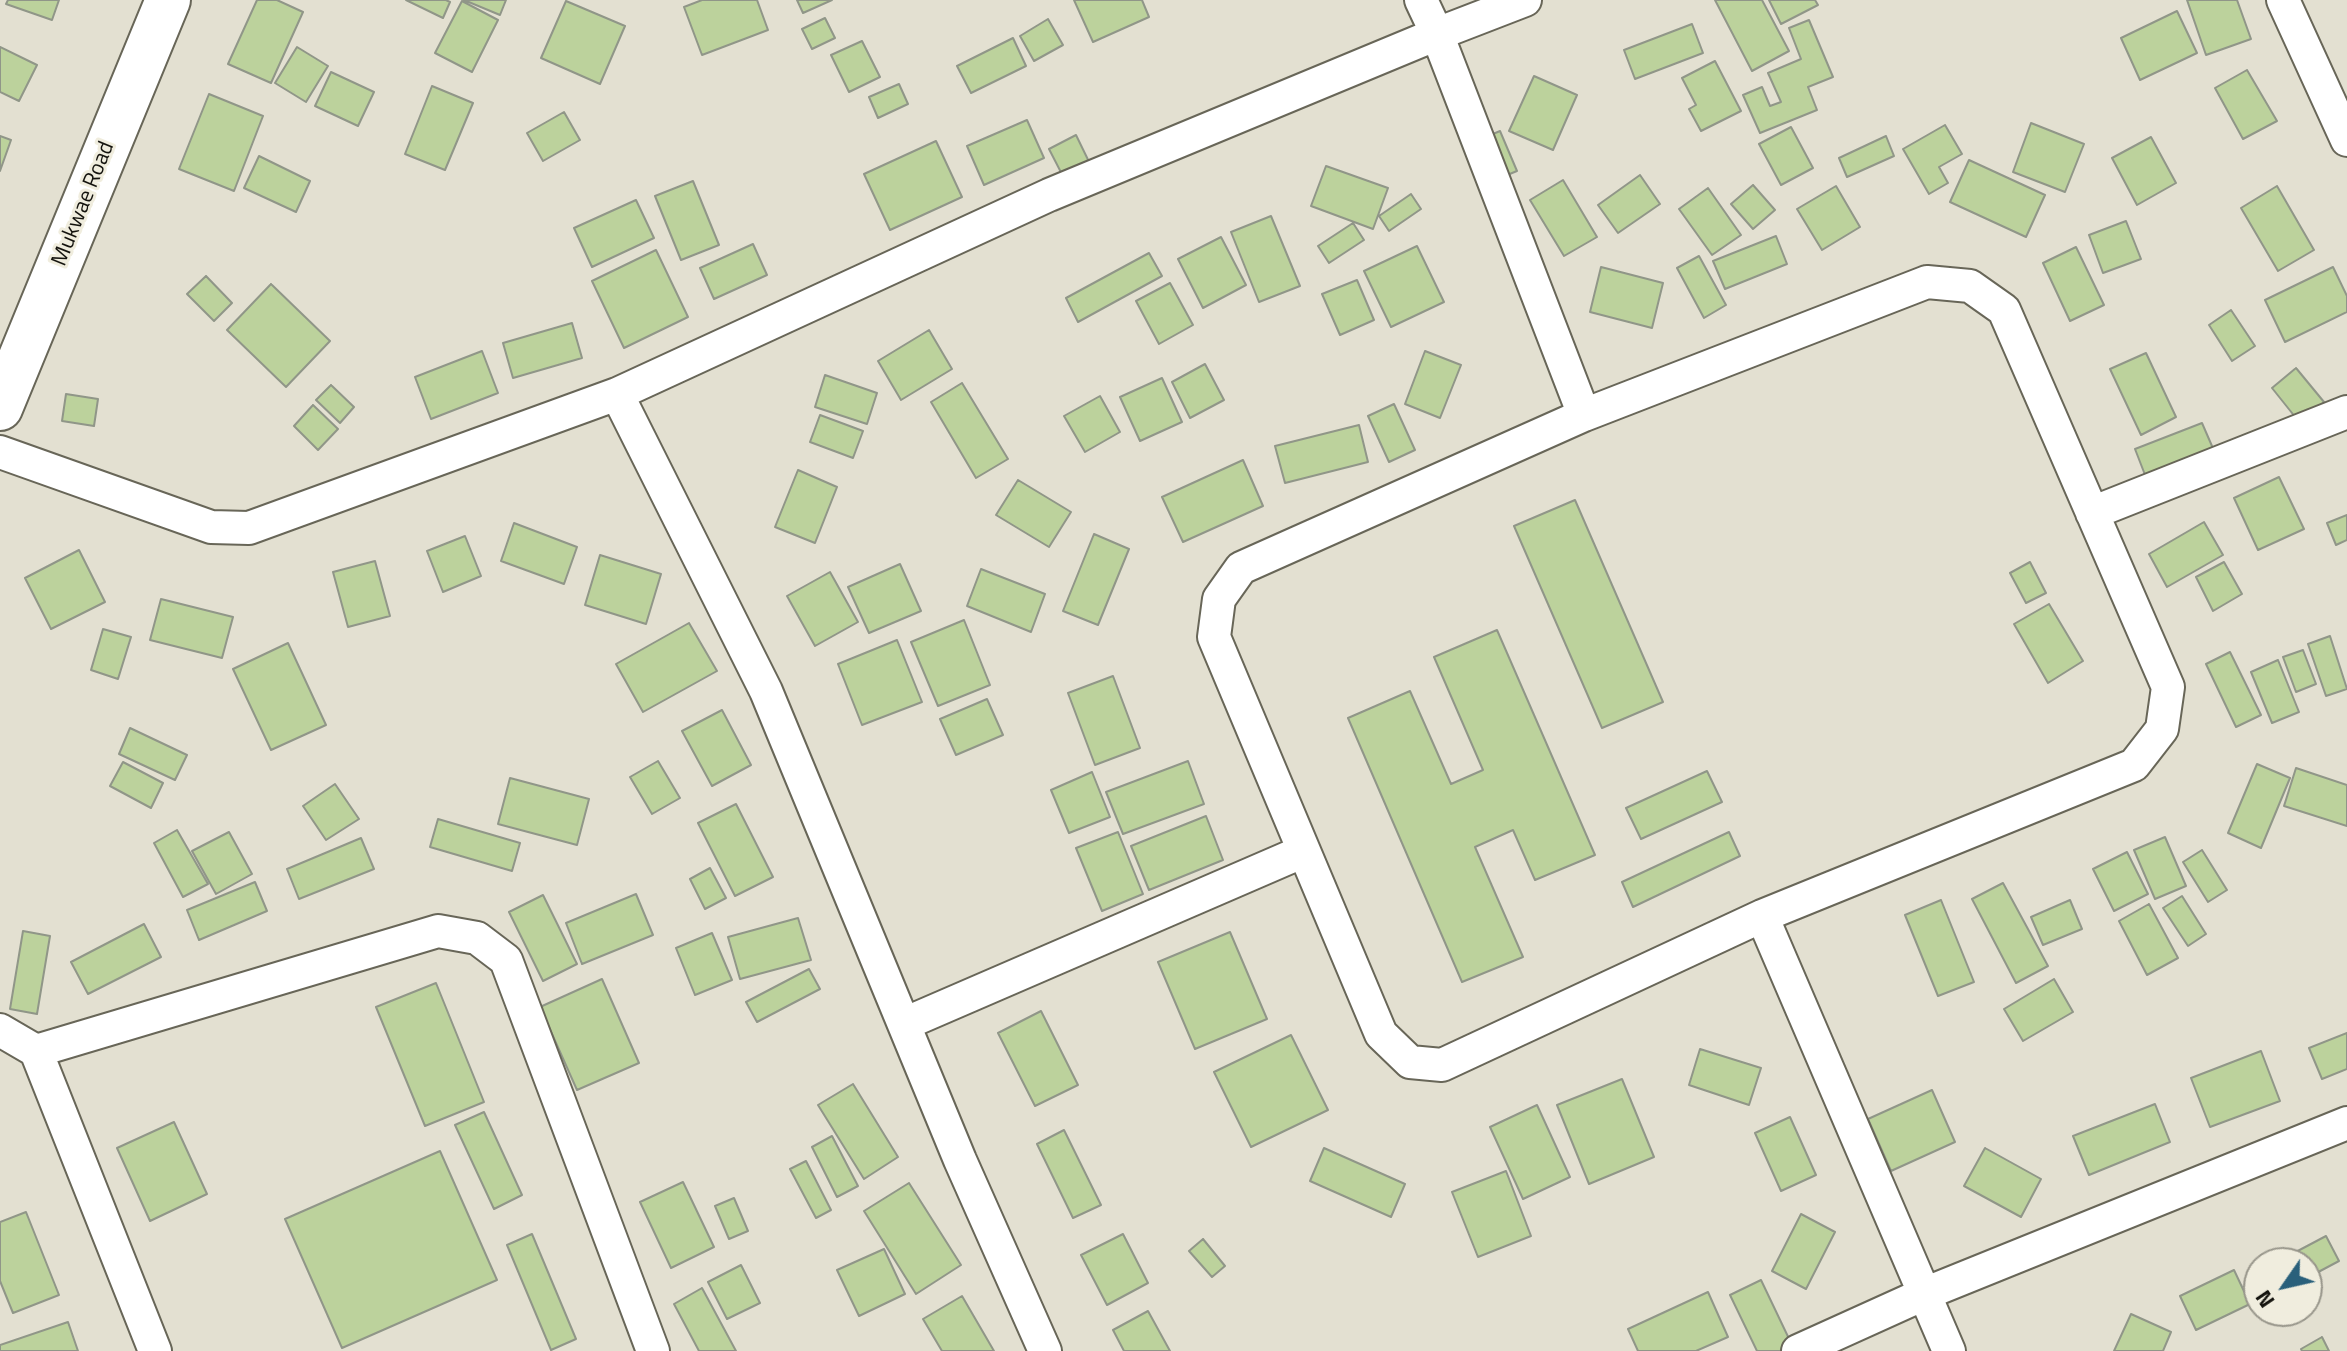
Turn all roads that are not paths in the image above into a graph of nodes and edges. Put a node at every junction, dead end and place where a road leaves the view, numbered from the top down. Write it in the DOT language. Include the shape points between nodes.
graph roads {
  1 [pos="168,0"];
  2 [pos="1421,0"];
  3 [pos="1525,0"];
  4 [pos="2283,0"];
  5 [pos="1437,34"];
  6 [pos="2347,140"];
  7 [pos="617,394"];
  8 [pos="0,408"];
  9 [pos="2347,412"];
  10 [pos="1584,415"];
  11 [pos="0,452"];
  12 [pos="2092,513"];
  13 [pos="1304,851"];
  14 [pos="1762,916"];
  15 [pos="904,1024"];
  16 [pos="0,1030"];
  17 [pos="36,1051"];
  18 [pos="2347,1123"];
  19 [pos="1924,1294"];
  20 [pos="155,1351"];
  21 [pos="653,1351"];
  22 [pos="1045,1351"];
  23 [pos="1798,1351"];
  24 [pos="1949,1351"];
  1 -- 8 [label="street, Mukwae Road"];
  2 -- 5 [label="street"];
  3 -- 5 [label="street"];
  4 -- 6 [label="street"];
  5 -- 7 [label="street" via="1049,195"];
  5 -- 10 [label="street"];
  7 -- 11 [label="street" via="249,528 211,527"];
  7 -- 15 [label="street" via="766,691"];
  9 -- 12 [label="street"];
  10 -- 12 [label="street" via="1927,282 1970,286 2004,310"];
  10 -- 13 [label="street" via="1241,568 1219,599 1214,637"];
  12 -- 14 [label="street" via="2168,687 2162,729 2134,765"];
  13 -- 14 [label="street" via="1381,1034 1410,1062 1442,1065"];
  13 -- 15 [label="street"];
  14 -- 19 [label="street"];
  15 -- 22 [label="street"];
  16 -- 17 [label="street"];
  17 -- 20 [label="street"];
  17 -- 21 [label="street" via="438,931 477,938 506,960"];
  18 -- 19 [label="street"];
  19 -- 23 [label="street"];
  19 -- 24 [label="street"];
}
